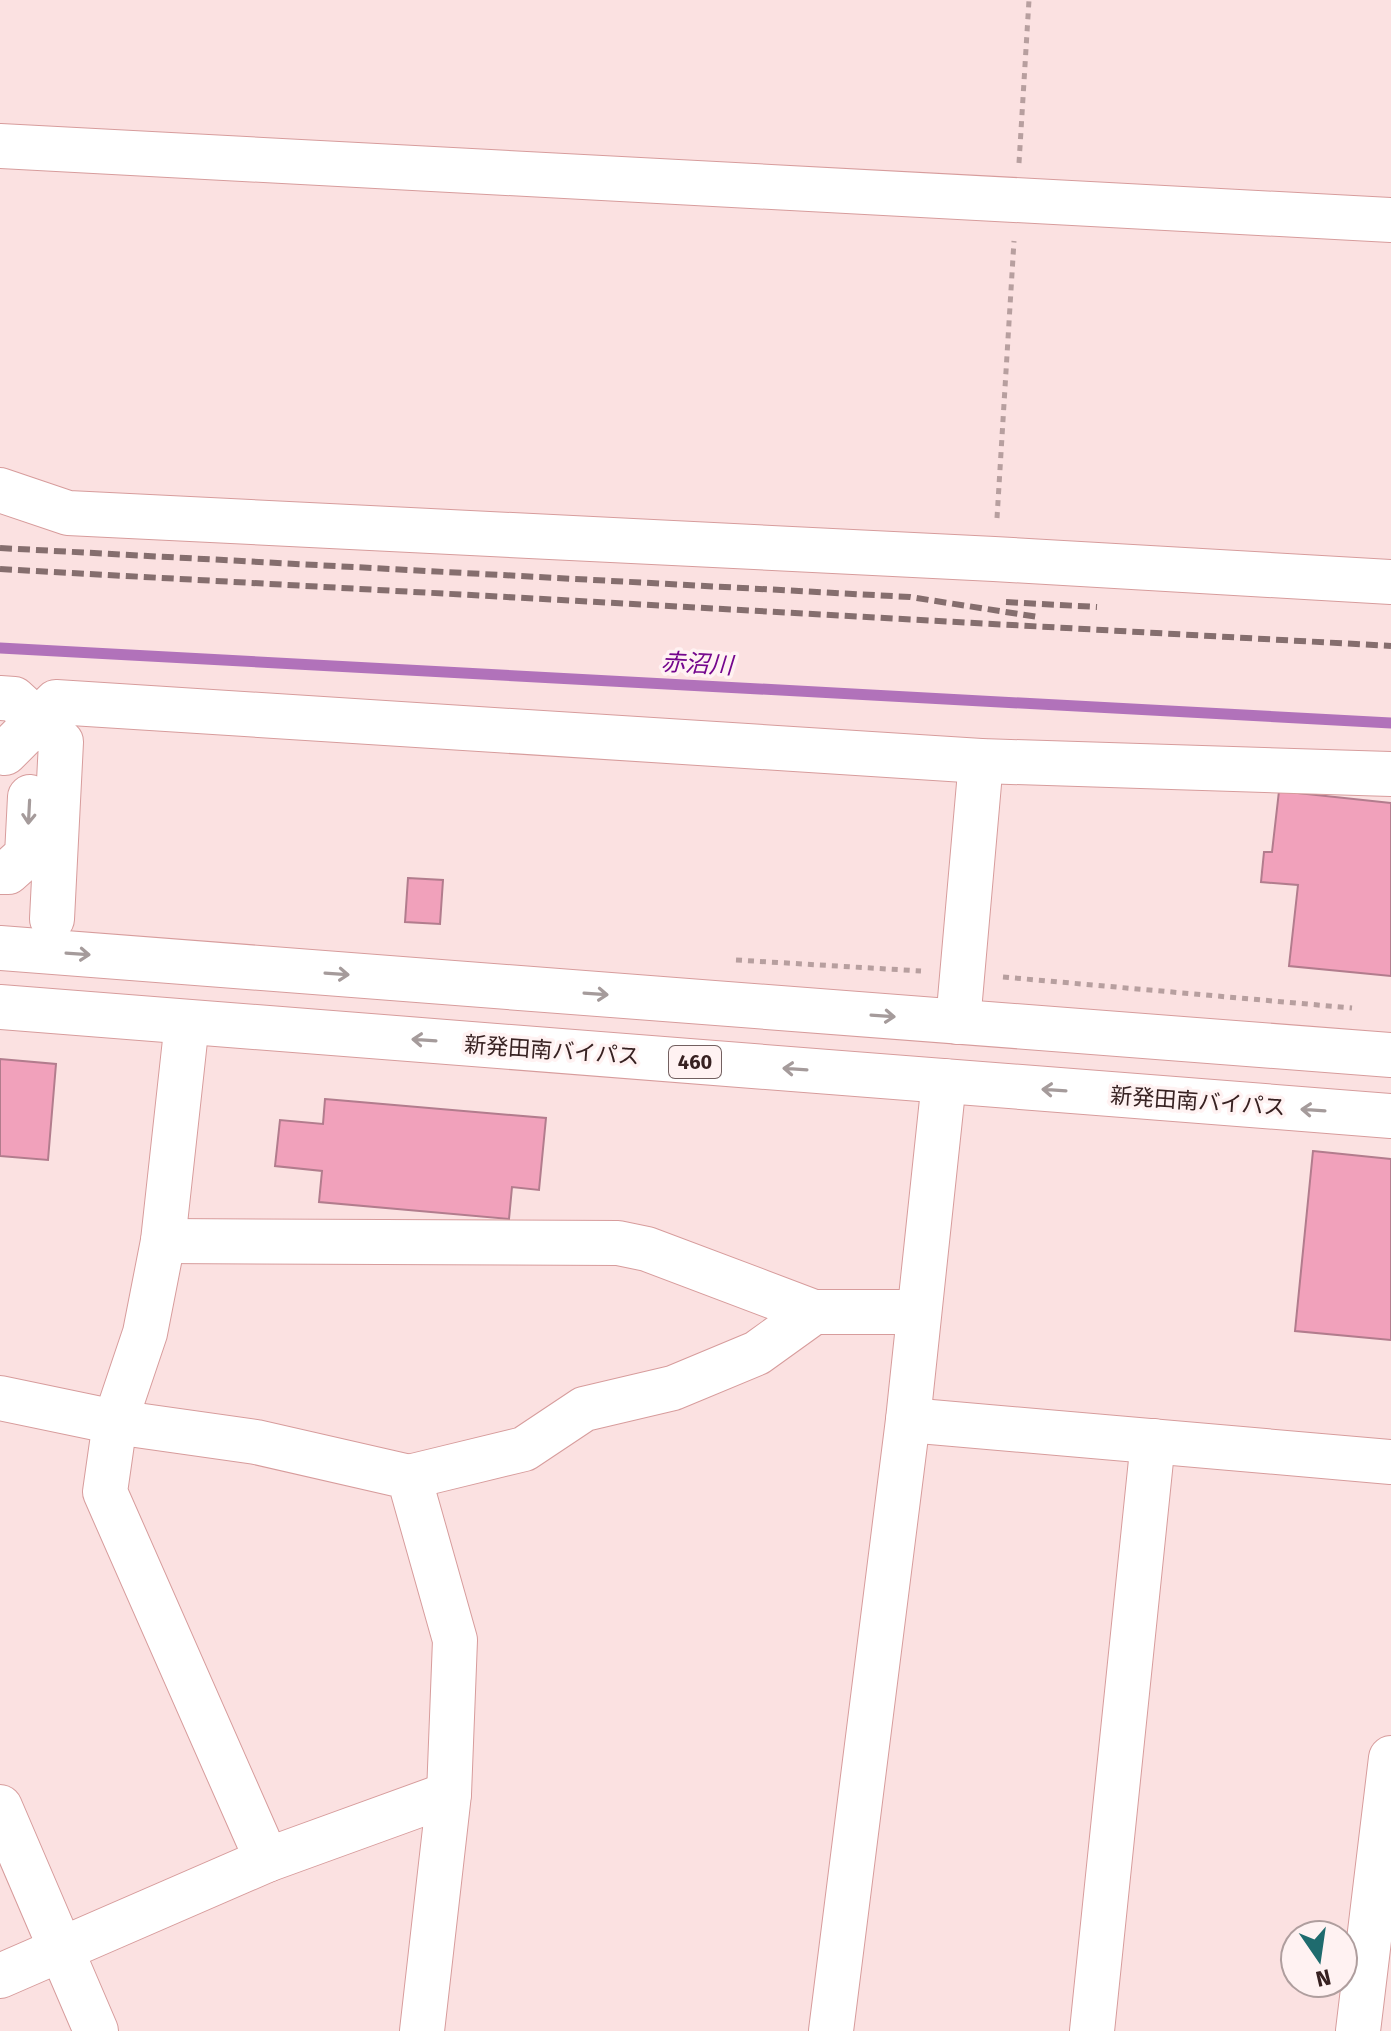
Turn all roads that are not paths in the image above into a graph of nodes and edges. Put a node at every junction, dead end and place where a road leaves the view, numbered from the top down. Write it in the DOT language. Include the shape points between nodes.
graph roads {
  1 [pos="0,146"];
  2 [pos="1391,220"];
  3 [pos="0,490"];
  4 [pos="1391,582"];
  5 [pos="0,698"];
  6 [pos="2,753"];
  7 [pos="981,761"];
  8 [pos="1391,774"];
  9 [pos="0,872"];
  10 [pos="52,919"];
  11 [pos="0,948"];
  12 [pos="0,1007"];
  13 [pos="187,1022"];
  14 [pos="958,1022"];
  15 [pos="1391,1055"];
  16 [pos="944,1081"];
  17 [pos="1391,1116"];
  18 [pos="163,1241"];
  19 [pos="814,1312"];
  20 [pos="919,1312"];
  21 [pos="0,1398"];
  22 [pos="908,1420"];
  23 [pos="115,1422"];
  24 [pos="1153,1441"];
  25 [pos="1391,1462"];
  26 [pos="409,1477"];
  27 [pos="1391,1758"];
  28 [pos="449,1794"];
  29 [pos="0,1807"];
  30 [pos="267,1860"];
  31 [pos="60,1948"];
  32 [pos="0,1976"];
  33 [pos="96,2031"];
  34 [pos="422,2031"];
  35 [pos="831,2031"];
  36 [pos="1092,2031"];
  37 [pos="1358,2031"];
  1 -- 2 [label="main road"];
  3 -- 4 [label="main road" via="68,513"];
  5 -- 10 [label="main road" via="14,699 61,742"];
  6 -- 7 [label="main road" via="56,702"];
  6 -- 9 [label="main road, one-way" via="16,757 31,774 27,855 8,872"];
  7 -- 8 [label="main road"];
  7 -- 14 [label="main road"];
  11 -- 14 [label="main road, one-way"];
  12 -- 13 [label="main road, 新発田南バイパス / 460"];
  16 -- 13 [label="main road, 新発田南バイパス / 460, one-way"];
  13 -- 18 [label="main road"];
  14 -- 15 [label="main road"];
  17 -- 16 [label="main road, 新発田南バイパス / 460, one-way"];
  16 -- 20 [label="main road"];
  18 -- 19 [label="main road" via="618,1243"];
  18 -- 23 [label="main road" via="145,1333"];
  19 -- 20 [label="main road"];
  19 -- 26 [label="main road" via="757,1353 673,1388 584,1409 524,1449"];
  20 -- 22 [label="main road"];
  21 -- 23 [label="main road"];
  22 -- 24 [label="main road"];
  22 -- 35 [label="main road"];
  23 -- 26 [label="main road" via="256,1442"];
  23 -- 30 [label="main road" via="105,1492"];
  24 -- 25 [label="main road"];
  24 -- 36 [label="main road"];
  26 -- 28 [label="main road" via="455,1640"];
  27 -- 37 [label="main road"];
  28 -- 30 [label="main road"];
  28 -- 34 [label="main road"];
  29 -- 31 [label="main road"];
  30 -- 31 [label="main road"];
  31 -- 32 [label="main road"];
  31 -- 33 [label="main road"];
}
